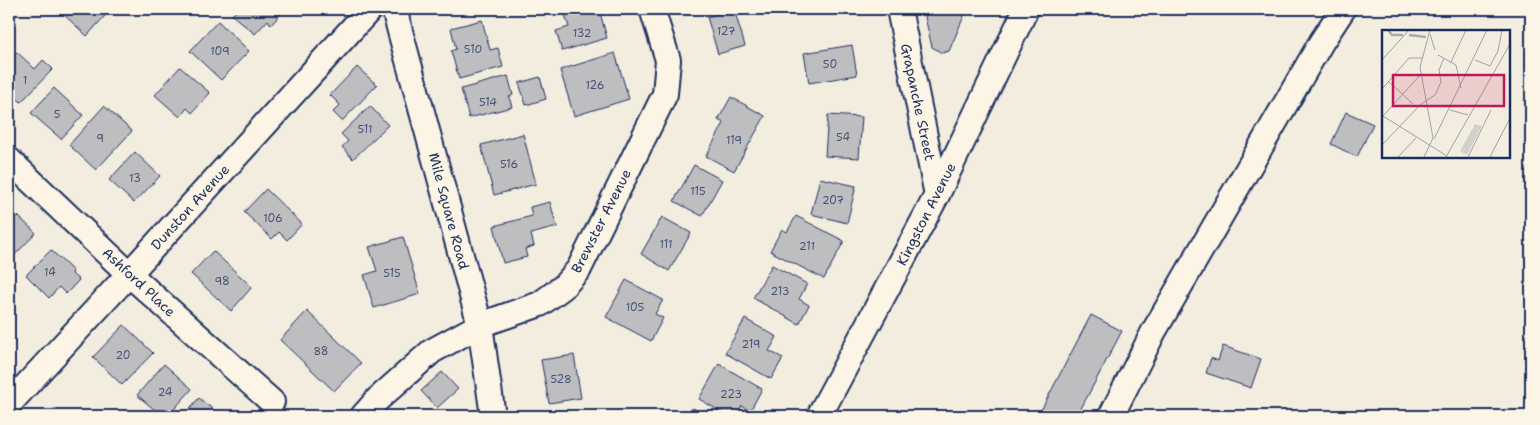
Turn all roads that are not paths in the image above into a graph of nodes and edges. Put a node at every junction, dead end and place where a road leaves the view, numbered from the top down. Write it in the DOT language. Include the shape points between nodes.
graph roads {
  1 [pos="370,9"];
  2 [pos="394,9"];
  3 [pos="652,9"];
  4 [pos="899,9"];
  5 [pos="1026,9"];
  6 [pos="1343,9"];
  7 [pos="9,160"];
  8 [pos="937,195"];
  9 [pos="129,274"];
  10 [pos="480,325"];
  11 [pos="272,402"];
  12 [pos="9,404"];
  13 [pos="363,416"];
  14 [pos="492,416"];
  15 [pos="819,416"];
  16 [pos="1111,416"];
  1 -- 9 [label="street, Dunston Avenue"];
  2 -- 10 [label="street, Mile Square Road"];
  3 -- 10 [label="street, Brewster Avenue" via="668,60 665,94 579,269 563,287 540,304"];
  4 -- 8 [label="street, Grapanche Street"];
  5 -- 8 [label="street, Kingston Avenue"];
  6 -- 16 [label="street" via="1154,331"];
  7 -- 9 [label="street, Ashford Place"];
  8 -- 15 [label="street, Kingston Avenue"];
  9 -- 11 [label="street, Ashford Place"];
  9 -- 12 [label="street, Dunston Avenue"];
  10 -- 13 [label="street, Brewster Avenue" via="432,351"];
  10 -- 14 [label="street, Mile Square Road"];
}
